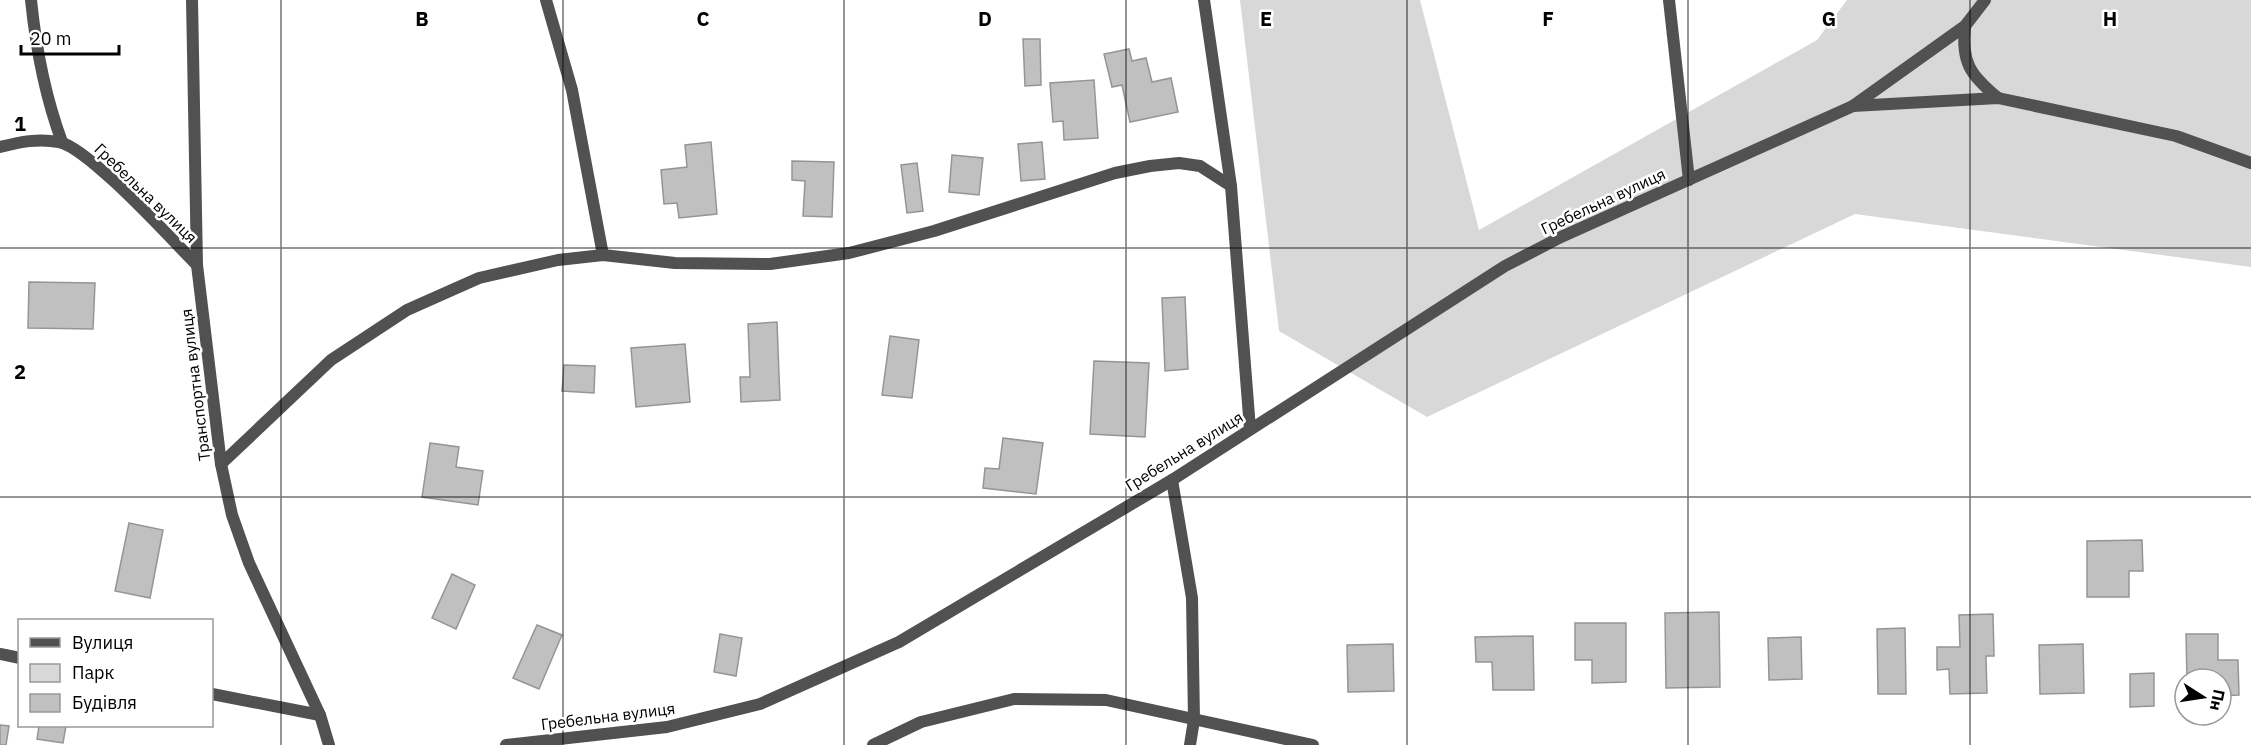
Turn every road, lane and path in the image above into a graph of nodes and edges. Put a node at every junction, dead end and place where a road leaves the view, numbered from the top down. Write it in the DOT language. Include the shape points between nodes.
graph roads {
  1 [pos="31,0"];
  2 [pos="192,0"];
  3 [pos="546,0"];
  4 [pos="1204,0"];
  5 [pos="1669,0"];
  6 [pos="1985,0"];
  7 [pos="1965,26"];
  8 [pos="1998,98"];
  9 [pos="1853,106"];
  10 [pos="62,142"];
  11 [pos="0,147"];
  12 [pos="2251,164"];
  13 [pos="1689,180"];
  14 [pos="1231,186"];
  15 [pos="603,255"];
  16 [pos="198,266"];
  17 [pos="1250,429"];
  18 [pos="221,464"];
  19 [pos="1172,480"];
  20 [pos="0,654"];
  21 [pos="18,658"];
  22 [pos="213,694"];
  23 [pos="320,715"];
  24 [pos="1194,720"];
  25 [pos="329,745"];
  26 [pos="506,745"];
  27 [pos="873,745"];
  28 [pos="1190,745"];
  29 [pos="1314,745"];
  1 -- 10 [label="street" via="35,46"];
  2 -- 16 [label="street, Транспортна вулиця"];
  3 -- 15 [label="street" via="572,90"];
  4 -- 14 [label="street"];
  5 -- 13 [label="street"];
  6 -- 7 [label="street"];
  7 -- 8 [label="street" via="1963,46 1968,66"];
  7 -- 9 [label="street"];
  8 -- 9 [label="street"];
  8 -- 12 [label="street" via="2176,135"];
  9 -- 13 [label="street, Гребельна вулиця"];
  10 -- 11 [label="street, Гребельна вулиця" via="29,140"];
  10 -- 16 [label="street, Гребельна вулиця" via="91,160"];
  13 -- 17 [label="street, Гребельна вулиця" via="1505,266"];
  14 -- 15 [label="street" via="1200,166 1149,166 849,253 770,264 675,263"];
  14 -- 17 [label="street"];
  15 -- 18 [label="street" via="558,260 479,278 407,310 331,360"];
  16 -- 18 [label="street, Транспортна вулиця"];
  17 -- 19 [label="street, Гребельна вулиця"];
  18 -- 23 [label="street, Транспортна вулиця" via="232,515 249,563"];
  19 -- 24 [label="street" via="1192,598"];
  19 -- 26 [label="street, Гребельна вулиця" via="899,642 760,704 667,728"];
  20 -- 21 [label="street"];
  22 -- 23 [label="street"];
  23 -- 25 [label="street, Транспортна вулиця"];
  24 -- 27 [label="street" via="1106,700 1014,699 921,722"];
  24 -- 28 [label="street"];
  24 -- 29 [label="street"];
}
